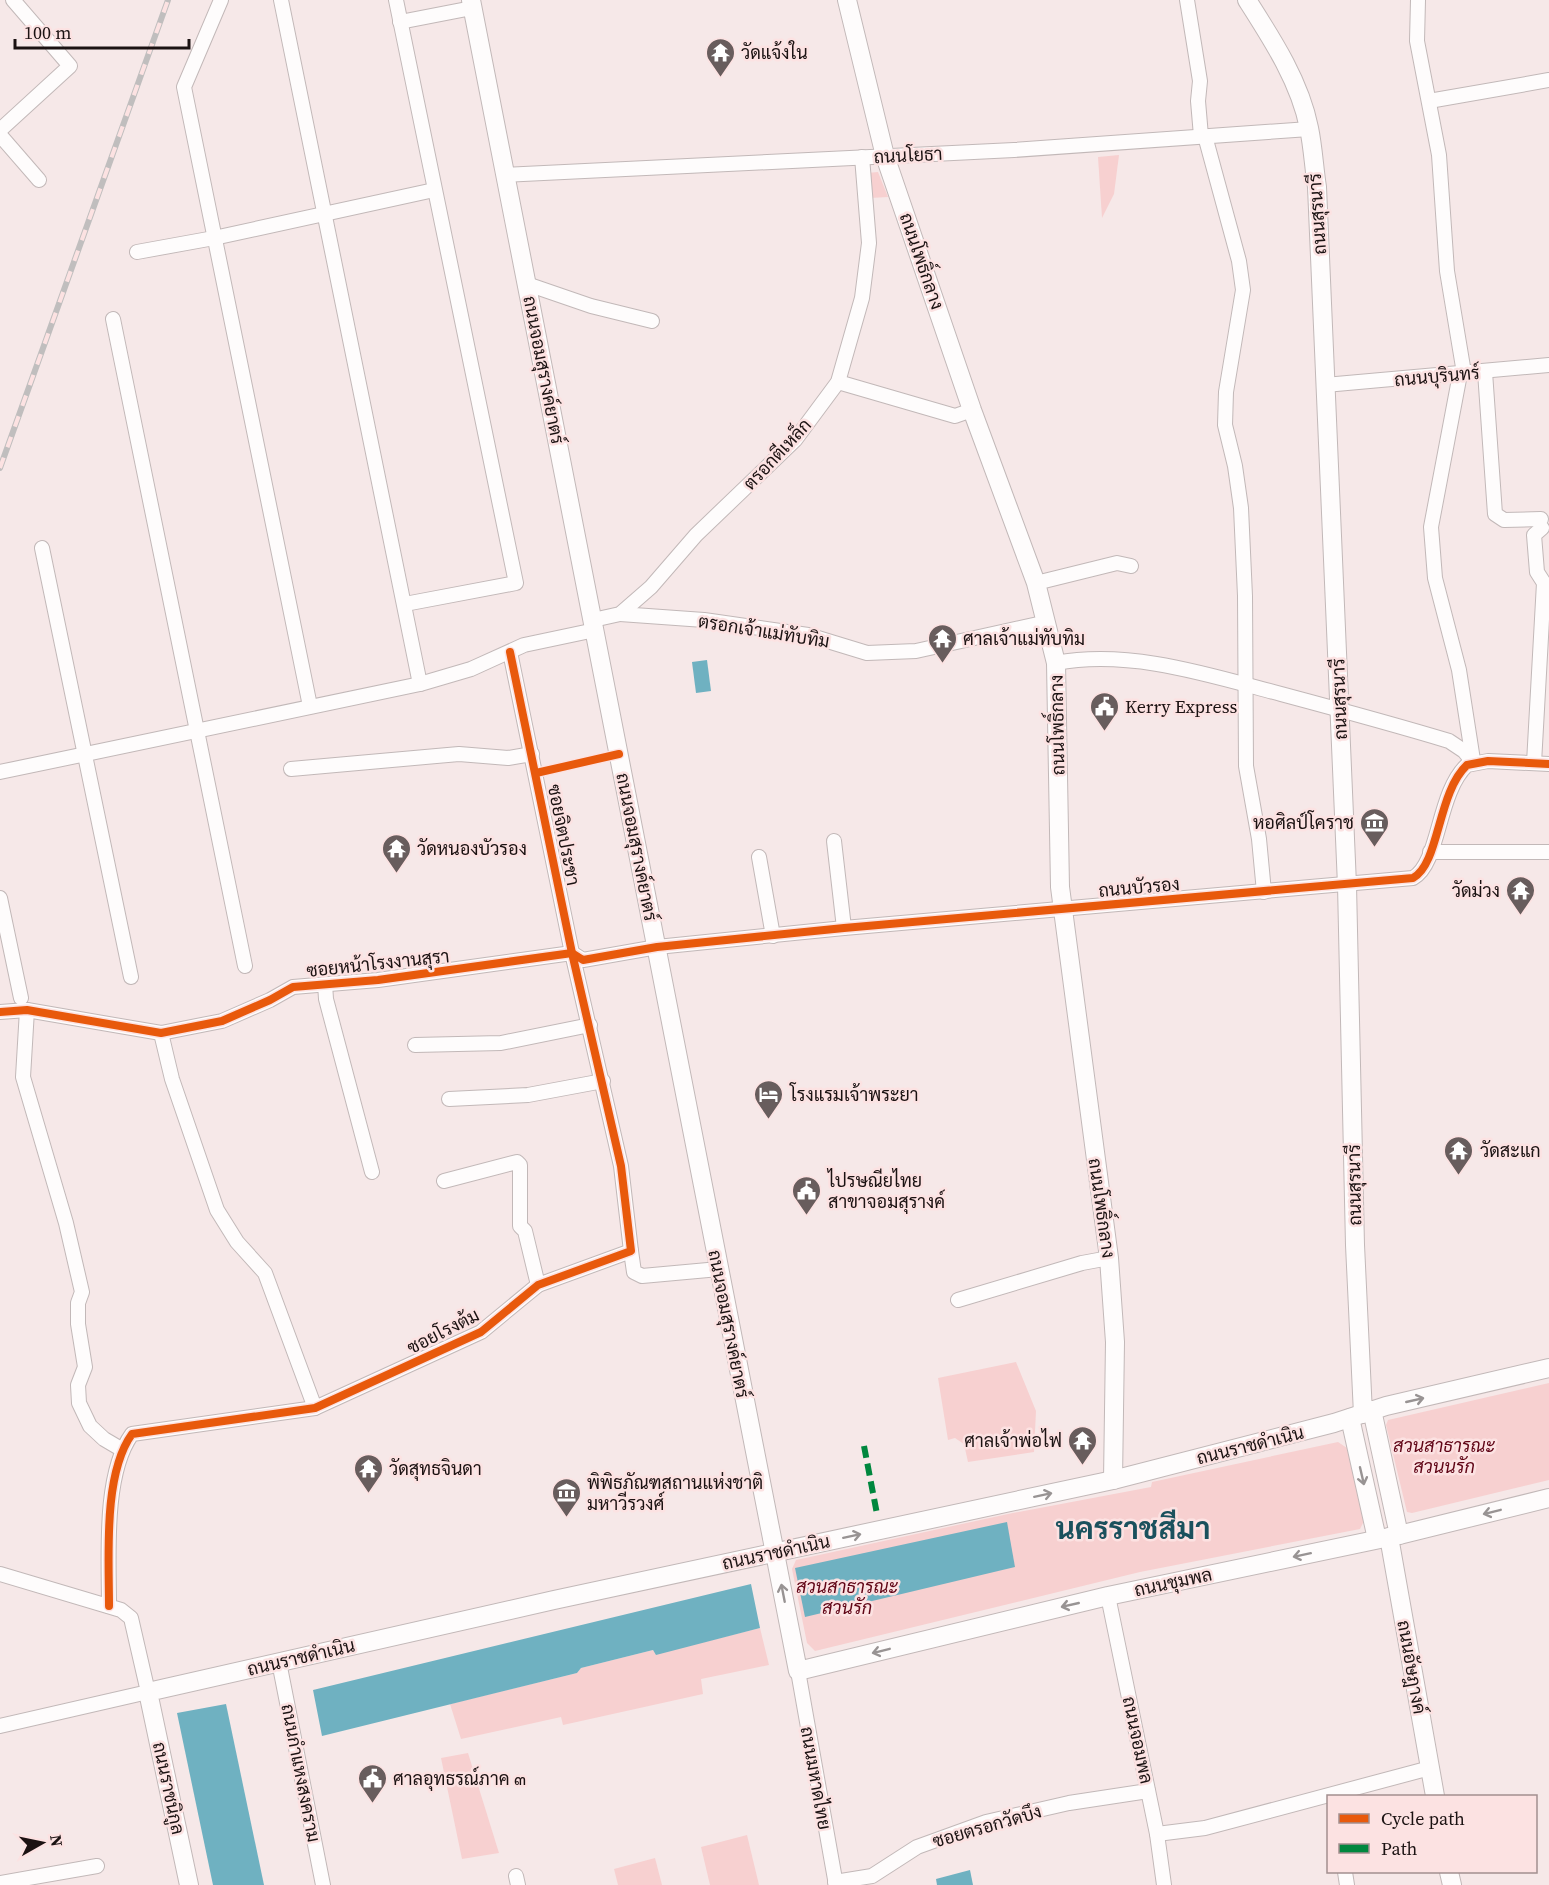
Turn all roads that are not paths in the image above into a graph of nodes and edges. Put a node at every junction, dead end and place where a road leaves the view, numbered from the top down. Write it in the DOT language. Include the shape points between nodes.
graph roads {
  1 [pos="13,0"];
  2 [pos="221,0"];
  3 [pos="281,0"];
  4 [pos="396,0"];
  5 [pos="847,0"];
  6 [pos="1187,0"];
  7 [pos="1247,0"];
  8 [pos="1418,0"];
  9 [pos="472,4"];
  10 [pos="400,22"];
  11 [pos="1549,80"];
  12 [pos="1429,101"];
  13 [pos="1309,129"];
  14 [pos="0,130"];
  15 [pos="0,135"];
  16 [pos="1203,136"];
  17 [pos="885,156"];
  18 [pos="862,157"];
  19 [pos="505,175"];
  20 [pos="39,180"];
  21 [pos="434,190"];
  22 [pos="324,213"];
  23 [pos="214,238"];
  24 [pos="137,252"];
  25 [pos="527,284"];
  26 [pos="113,319"];
  27 [pos="652,321"];
  28 [pos="1549,364"];
  29 [pos="1485,372"];
  30 [pos="1462,373"];
  31 [pos="838,382"];
  32 [pos="1325,385"];
  33 [pos="972,410"];
  34 [pos="42,548"];
  35 [pos="1131,566"];
  36 [pos="1036,583"];
  37 [pos="405,604"];
  38 [pos="620,614"];
  39 [pos="1047,622"];
  40 [pos="594,625"];
  41 [pos="510,652"];
  42 [pos="1056,663"];
  43 [pos="420,684"];
  44 [pos="1245,684"];
  45 [pos="310,706"];
  46 [pos="1339,710"];
  47 [pos="198,731"];
  48 [pos="532,754"];
  49 [pos="86,755"];
  50 [pos="1473,762"];
  51 [pos="1534,763"];
  52 [pos="1549,764"];
  53 [pos="291,769"];
  54 [pos="0,772"];
  55 [pos="834,841"];
  56 [pos="1430,852"];
  57 [pos="1549,852"];
  58 [pos="759,857"];
  59 [pos="1347,885"];
  60 [pos="1263,892"];
  61 [pos="0,898"];
  62 [pos="1062,908"];
  63 [pos="844,928"];
  64 [pos="773,936"];
  65 [pos="657,948"];
  66 [pos="572,953"];
  67 [pos="245,966"];
  68 [pos="131,977"];
  69 [pos="325,984"];
  70 [pos="24,1004"];
  71 [pos="0,1012"];
  72 [pos="590,1025"];
  73 [pos="160,1033"];
  74 [pos="415,1044"];
  75 [pos="603,1081"];
  76 [pos="449,1099"];
  77 [pos="372,1172"];
  78 [pos="444,1181"];
  79 [pos="631,1251"];
  80 [pos="1109,1258"];
  81 [pos="719,1269"];
  82 [pos="538,1285"];
  83 [pos="958,1300"];
  84 [pos="1549,1368"];
  85 [pos="315,1408"];
  86 [pos="1362,1414"];
  87 [pos="121,1449"];
  88 [pos="1113,1480"];
  89 [pos="1549,1498"];
  90 [pos="1388,1537"];
  91 [pos="774,1552"];
  92 [pos="0,1574"];
  93 [pos="1108,1596"];
  94 [pos="109,1606"];
  95 [pos="279,1662"];
  96 [pos="798,1671"];
  97 [pos="148,1692"];
  98 [pos="0,1726"];
  99 [pos="1430,1768"];
  100 [pos="1148,1791"];
  101 [pos="1336,1795"];
  102 [pos="1436,1795"];
  103 [pos="1327,1797"];
  104 [pos="1157,1834"];
  105 [pos="97,1866"];
  106 [pos="0,1882"];
  107 [pos="836,1883"];
  108 [pos="186,1885"];
  109 [pos="323,1885"];
  110 [pos="1164,1885"];
  1 -- 14 [label="street" via="70,66"];
  2 -- 23 [label="street" via="184,87"];
  3 -- 22 [label="street"];
  4 -- 10 [label="street"];
  5 -- 17 [label="main road, ถนนโพธิ์กลาง"];
  6 -- 16 [label="street" via="1200,81 1198,101"];
  7 -- 13 [label="main road, ถนนสุรนารี" via="1288,70"];
  8 -- 12 [label="street" via="1417,41"];
  9 -- 10 [label="street"];
  9 -- 19 [label="main road, ถนนจอมสุรางค์ยาตร์"];
  10 -- 21 [label="street"];
  11 -- 12 [label="street"];
  12 -- 30 [label="street" via="1440,154 1447,271"];
  13 -- 16 [label="street, ถนนโยธา"];
  13 -- 32 [label="main road, ถนนสุรนารี" via="1317,188"];
  15 -- 20 [label="street"];
  16 -- 17 [label="street, ถนนโยธา"];
  16 -- 44 [label="street" via="1239,261 1243,290 1226,392 1225,425 1241,508"];
  17 -- 18 [label="street, ถนนโยธา"];
  17 -- 33 [label="main road, ถนนโพธิ์กลาง"];
  18 -- 19 [label="street, ถนนโยธา"];
  18 -- 31 [label="street, ตรอกตีเหล็ก" via="869,243 861,298"];
  19 -- 25 [label="main road, ถนนจอมสุรางค์ยาตร์"];
  21 -- 22 [label="street"];
  21 -- 37 [label="street" via="516,584"];
  22 -- 23 [label="street"];
  22 -- 37 [label="street"];
  23 -- 24 [label="street"];
  23 -- 45 [label="street"];
  25 -- 27 [label="street"];
  25 -- 40 [label="main road, ถนนจอมสุรางค์ยาตร์"];
  26 -- 47 [label="street"];
  28 -- 29 [label="street, ถนนบุรินทร์"];
  29 -- 30 [label="street, ถนนบุรินทร์"];
  29 -- 51 [label="street" via="1495,514 1504,520 1541,524 1534,535 1537,572 1544,583"];
  30 -- 32 [label="street, ถนนบุรินทร์"];
  30 -- 50 [label="street" via="1431,527 1435,579 1459,670"];
  31 -- 33 [label="street" via="955,416"];
  31 -- 38 [label="street, ตรอกตีเหล็ก" via="795,440"];
  32 -- 46 [label="main road, ถนนสุรนารี"];
  33 -- 36 [label="main road, ถนนโพธิ์กลาง"];
  34 -- 49 [label="street"];
  35 -- 36 [label="street" via="1117,563"];
  36 -- 39 [label="main road, ถนนโพธิ์กลาง"];
  37 -- 43 [label="street"];
  38 -- 39 [label="street, ตรอกเจ้าแม่ทับทิม" via="704,620 808,635 867,653 916,651"];
  38 -- 40 [label="street, ตรอกตีเหล็ก"];
  39 -- 42 [label="main road, ถนนโพธิ์กลาง"];
  40 -- 41 [label="street, ตรอกตีเหล็ก"];
  40 -- 65 [label="main road, ถนนจอมสุรางค์ยาตร์"];
  41 -- 43 [label="street, ตรอกตีเหล็ก"];
  41 -- 48 [label="street, ซอยจิตประชา"];
  42 -- 44 [label="street" via="1116,659"];
  42 -- 62 [label="main road, ถนนโพธิ์กลาง"];
  43 -- 45 [label="street, ตรอกตีเหล็ก"];
  44 -- 46 [label="street"];
  44 -- 60 [label="street" via="1246,766 1259,839"];
  45 -- 47 [label="street, ตรอกตีเหล็ก"];
  46 -- 50 [label="street" via="1449,741"];
  46 -- 59 [label="main road, ถนนสุรนารี"];
  47 -- 49 [label="street, ตรอกตีเหล็ก"];
  47 -- 67 [label="street"];
  48 -- 53 [label="street" via="508,758 459,754"];
  48 -- 66 [label="street, ซอยจิตประชา"];
  49 -- 54 [label="street, ตรอกตีเหล็ก"];
  49 -- 68 [label="street"];
  50 -- 51 [label="street"];
  50 -- 56 [label="street, ถนนบัวรอง" via="1461,771 1450,788"];
  51 -- 52 [label="street"];
  55 -- 63 [label="street"];
  56 -- 57 [label="street"];
  56 -- 59 [label="street, ถนนบัวรอง" via="1426,868 1413,878"];
  58 -- 64 [label="street"];
  59 -- 60 [label="street, ถนนบัวรอง"];
  59 -- 86 [label="main road, ถนนสุรนารี"];
  60 -- 62 [label="street, ถนนบัวรอง"];
  61 -- 70 [label="street"];
  62 -- 63 [label="street, ถนนบัวรอง"];
  62 -- 80 [label="main road, ถนนโพธิ์กลาง"];
  63 -- 64 [label="street, ถนนบัวรอง"];
  64 -- 65 [label="street, ถนนบัวรอง"];
  65 -- 66 [label="street, ซอยหน้าโรงงานสุรา" via="583,960"];
  65 -- 81 [label="main road, ถนนจอมสุรางค์ยาตร์"];
  66 -- 69 [label="street, ซอยหน้าโรงงานสุรา"];
  66 -- 72 [label="street"];
  69 -- 73 [label="street, ซอยหน้าโรงงานสุรา" via="293,987 222,1021"];
  69 -- 77 [label="street"];
  70 -- 71 [label="street, ซอยหน้าโรงงานสุรา"];
  70 -- 73 [label="street, ซอยหน้าโรงงานสุรา"];
  70 -- 87 [label="street" via="23,1077 82,1292 78,1324 85,1367 78,1385 79,1403 90,1426"];
  72 -- 74 [label="street" via="501,1042"];
  72 -- 75 [label="street"];
  73 -- 85 [label="street" via="217,1210 237,1242 265,1273"];
  75 -- 76 [label="street" via="528,1095"];
  75 -- 79 [label="street" via="621,1166"];
  78 -- 82 [label="street" via="517,1162 520,1165 520,1226 525,1231"];
  79 -- 81 [label="street" via="634,1272 642,1276"];
  79 -- 82 [label="street, ซอยโรงต้ม"];
  80 -- 83 [label="street"];
  80 -- 88 [label="main road, ถนนโพธิ์กลาง" via="1115,1342"];
  81 -- 91 [label="main road, ถนนจอมสุรางค์ยาตร์"];
  82 -- 85 [label="street, ซอยโรงต้ม" via="481,1332"];
  86 -- 84 [label="main road, ถนนราชดำเนิน, one-way"];
  85 -- 87 [label="street, ซอยโรงต้ม" via="132,1434"];
  86 -- 88 [label="main road, ถนนราชดำเนิน"];
  86 -- 90 [label="main road, ถนนสุรนารี"];
  87 -- 94 [label="street" via="108,1523"];
  91 -- 88 [label="main road, ถนนราชดำเนิน, one-way"];
  89 -- 90 [label="main road, ถนนชุมพล, one-way"];
  90 -- 93 [label="main road, ถนนชุมพล, one-way"];
  90 -- 99 [label="main road, ถนนอัษฎางค์"];
  91 -- 95 [label="main road, ถนนราชดำเนิน"];
  96 -- 91 [label="main road, ถนนจอมสุรางค์ยาตร์, one-way"];
  92 -- 94 [label="street"];
  93 -- 96 [label="main road, ถนนชุมพล, one-way"];
  93 -- 100 [label="street, ถนนจอมพล"];
  94 -- 97 [label="street" via="131,1618"];
  95 -- 97 [label="main road, ถนนราชดำเนิน"];
  95 -- 109 [label="street, ถนนกำแหงสงคราม"];
  96 -- 107 [label="street, ถนนมหาดไทย"];
  97 -- 98 [label="street, ถนนราชดำเนิน"];
  97 -- 108 [label="main road, ถนนราชนิกูล"];
  99 -- 101 [label="street"];
  99 -- 102 [label="main road, ถนนอัษฎางค์"];
  100 -- 104 [label="street, ถนนจอมพล"];
  100 -- 107 [label="street, ซอยตรอกวัดบึง" via="1069,1803 986,1822 917,1846 872,1875"];
  103 -- 104 [label="street" via="1205,1827"];
  104 -- 110 [label="street, ถนนจอมพล"];
  105 -- 106 [label="street"];
}
